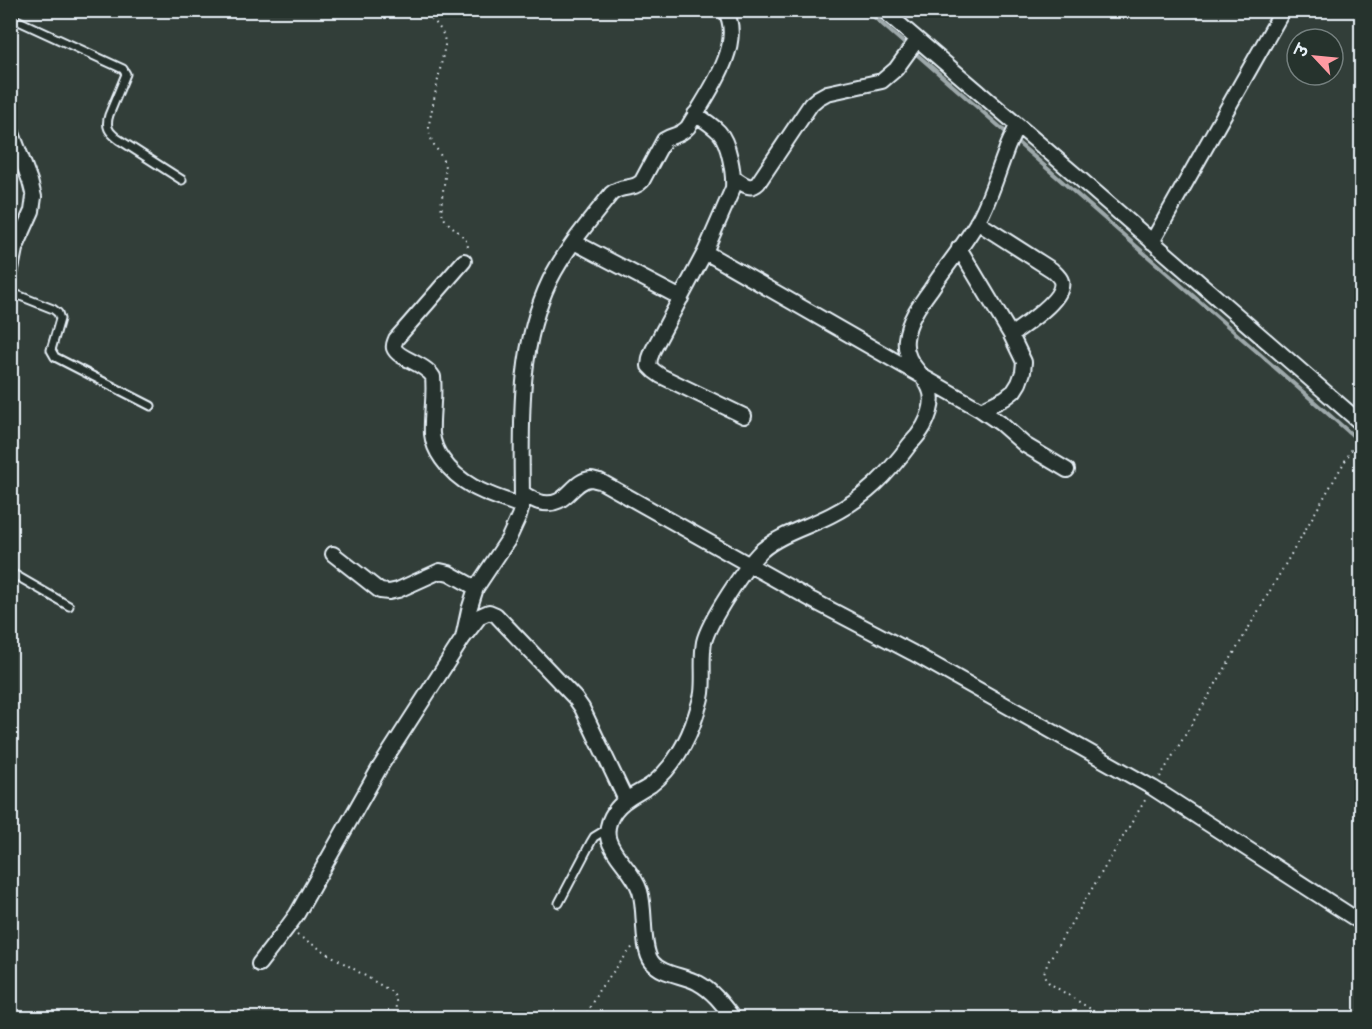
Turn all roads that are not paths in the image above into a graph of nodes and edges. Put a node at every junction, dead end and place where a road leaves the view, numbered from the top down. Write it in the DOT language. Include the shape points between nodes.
graph roads {
  1 [pos="725,10"];
  2 [pos="883,10"];
  3 [pos="1284,10"];
  4 [pos="10,17"];
  5 [pos="913,46"];
  6 [pos="695,114"];
  7 [pos="10,128"];
  8 [pos="1016,129"];
  9 [pos="734,178"];
  10 [pos="182,180"];
  11 [pos="977,222"];
  12 [pos="574,242"];
  13 [pos="1152,242"];
  14 [pos="959,248"];
  15 [pos="705,252"];
  16 [pos="464,261"];
  17 [pos="10,274"];
  18 [pos="10,292"];
  19 [pos="681,298"];
  20 [pos="1011,335"];
  21 [pos="926,380"];
  22 [pos="150,406"];
  23 [pos="981,410"];
  24 [pos="744,416"];
  25 [pos="1362,423"];
  26 [pos="1067,470"];
  27 [pos="522,499"];
  28 [pos="333,554"];
  29 [pos="750,564"];
  30 [pos="10,573"];
  31 [pos="476,588"];
  32 [pos="69,606"];
  33 [pos="463,638"];
  34 [pos="626,800"];
  35 [pos="607,829"];
  36 [pos="559,903"];
  37 [pos="1362,923"];
  38 [pos="259,964"];
  39 [pos="733,1018"];
  1 -- 6 [label="street" via="732,31 730,45 724,64"];
  2 -- 5 [label="street"];
  3 -- 13 [label="street"];
  4 -- 10 [label="lane" via="123,69 126,74 109,115 108,129"];
  5 -- 8 [label="street"];
  5 -- 9 [label="street" via="882,81 818,98 754,187"];
  6 -- 9 [label="street" via="725,141"];
  6 -- 12 [label="street" via="683,132 660,145 639,185 616,190"];
  7 -- 17 [label="street" via="34,197"];
  8 -- 11 [label="street"];
  8 -- 13 [label="street"];
  9 -- 15 [label="street" via="730,198"];
  11 -- 14 [label="street"];
  11 -- 20 [label="street" via="1052,270 1061,282 1055,298"];
  12 -- 19 [label="street"];
  12 -- 27 [label="street" via="542,300 530,346 523,392"];
  13 -- 25 [label="street"];
  14 -- 20 [label="street"];
  14 -- 21 [label="street" via="909,325 907,355"];
  15 -- 19 [label="street"];
  15 -- 21 [label="street"];
  16 -- 27 [label="street" via="393,346 401,356 429,370 433,377 432,436 437,452 450,470 477,490"];
  18 -- 22 [label="lane" via="58,313 60,319 51,350 55,357"];
  19 -- 24 [label="street" via="653,350 649,366 661,376"];
  20 -- 23 [label="street" via="1024,362 1019,383 1005,398"];
  21 -- 23 [label="street"];
  21 -- 29 [label="street" via="931,407 923,427 889,472 869,491 833,514 778,539"];
  23 -- 26 [label="street" via="1025,445"];
  27 -- 29 [label="street" via="556,502 585,481 600,481"];
  27 -- 31 [label="street" via="508,540"];
  28 -- 31 [label="street" via="380,591 398,590 440,572"];
  29 -- 34 [label="street" via="720,608 704,641 702,692 685,741 664,774"];
  29 -- 37 [label="street" via="1153,788"];
  30 -- 32 [label="lane"];
  31 -- 33 [label="street"];
  33 -- 34 [label="street" via="480,616 489,612 496,615 582,708"];
  33 -- 38 [label="street" via="380,767 301,908"];
  34 -- 35 [label="street" via="612,815"];
  35 -- 36 [label="lane" via="594,837"];
  35 -- 39 [label="street" via="608,842 639,886 649,960 704,986"];
}
